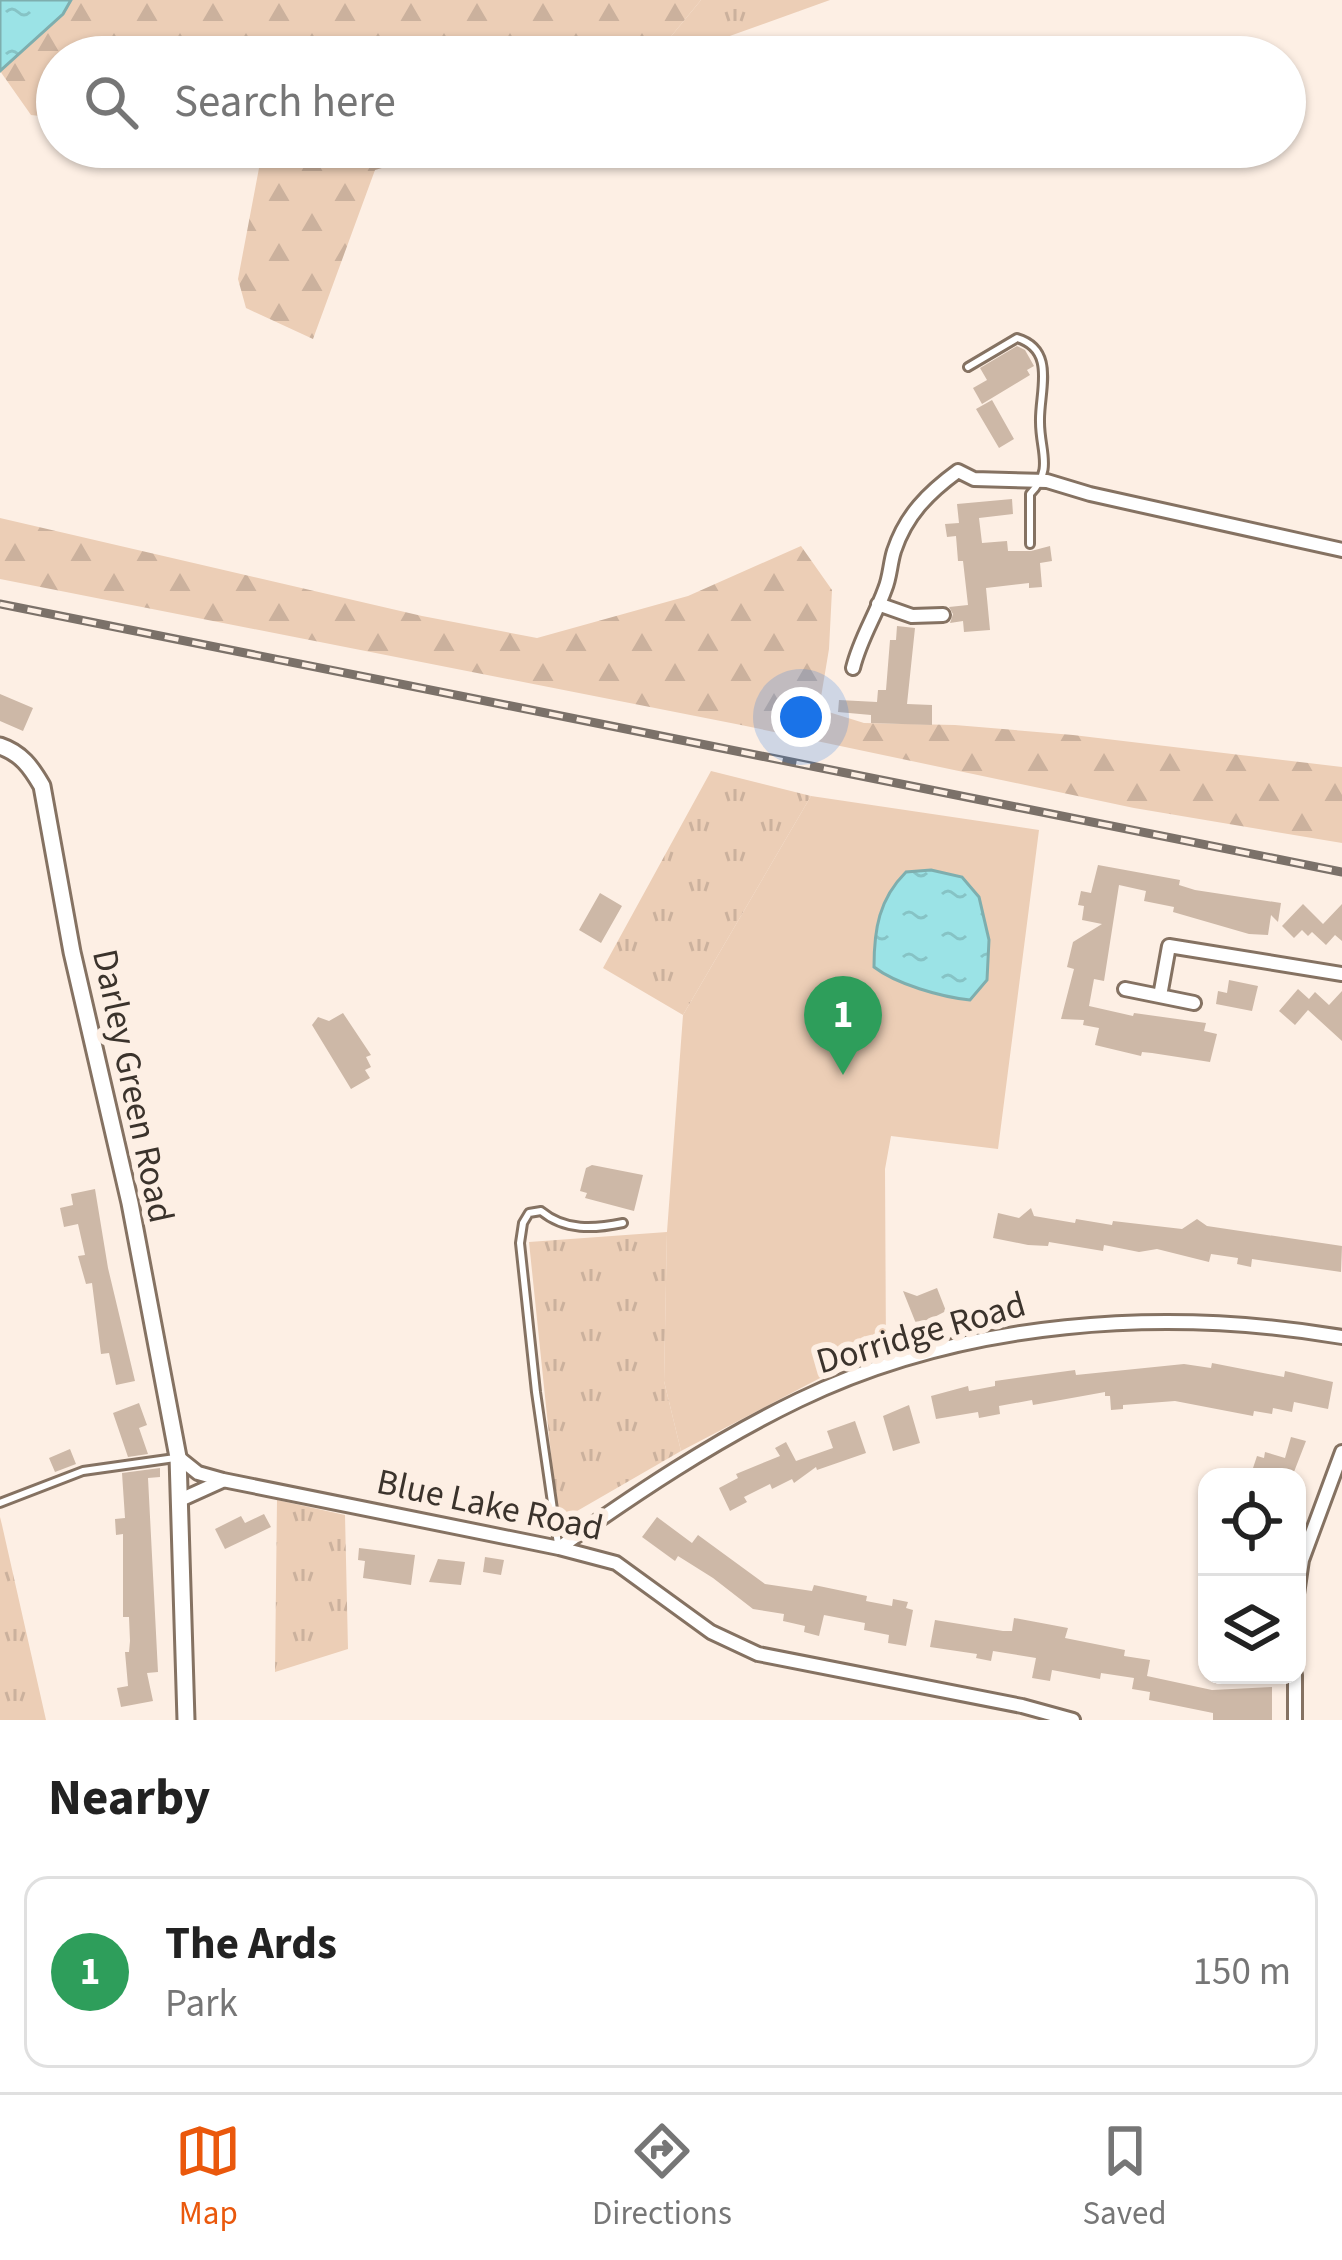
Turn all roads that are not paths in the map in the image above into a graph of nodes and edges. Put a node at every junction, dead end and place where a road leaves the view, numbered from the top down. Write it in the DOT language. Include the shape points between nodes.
graph roads {
  1 [pos="968,367"];
  2 [pos="1042,481"];
  3 [pos="1030,544"];
  4 [pos="1342,550"];
  5 [pos="878,604"];
  6 [pos="943,615"];
  7 [pos="853,668"];
  8 [pos="0,746"];
  9 [pos="1342,974"];
  10 [pos="1125,989"];
  11 [pos="1160,996"];
  12 [pos="1194,1003"];
  13 [pos="623,1223"];
  14 [pos="1342,1337"];
  15 [pos="1342,1452"];
  16 [pos="178,1457"];
  17 [pos="223,1480"];
  18 [pos="181,1500"];
  19 [pos="0,1503"];
  20 [pos="559,1548"];
  21 [pos="1300,1576"];
  22 [pos="1295,1684"];
  23 [pos="186,1720"];
  24 [pos="1073,1720"];
  25 [pos="1295,1720"];
  1 -- 2 [label="lane" via="1017,338 1033,347 1045,370"];
  2 -- 3 [label="lane" via="1030,494"];
  2 -- 4 [label="street"];
  2 -- 5 [label="street" via="974,479 958,470 910,514"];
  5 -- 6 [label="street" via="912,616"];
  5 -- 7 [label="street"];
  8 -- 16 [label="street, Darley Green Road" via="30,766 41,786"];
  9 -- 11 [label="street" via="1169,946"];
  10 -- 11 [label="street"];
  11 -- 12 [label="street"];
  13 -- 20 [label="lane" via="580,1228 541,1211 523,1223"];
  14 -- 20 [label="street, Dorridge Road" via="1150,1321 1048,1328 938,1352 802,1399 629,1498"];
  15 -- 21 [label="street"];
  16 -- 17 [label="street, Blue Lake Road"];
  16 -- 18 [label="street, Darley Green Road"];
  16 -- 19 [label="lane" via="83,1471"];
  17 -- 18 [label="street"];
  17 -- 20 [label="street, Blue Lake Road"];
  18 -- 23 [label="street, Darley Green Road"];
  20 -- 24 [label="street, Blue Lake Road" via="616,1563 711,1632 758,1654"];
  22 -- 25 [label="street"];
}
